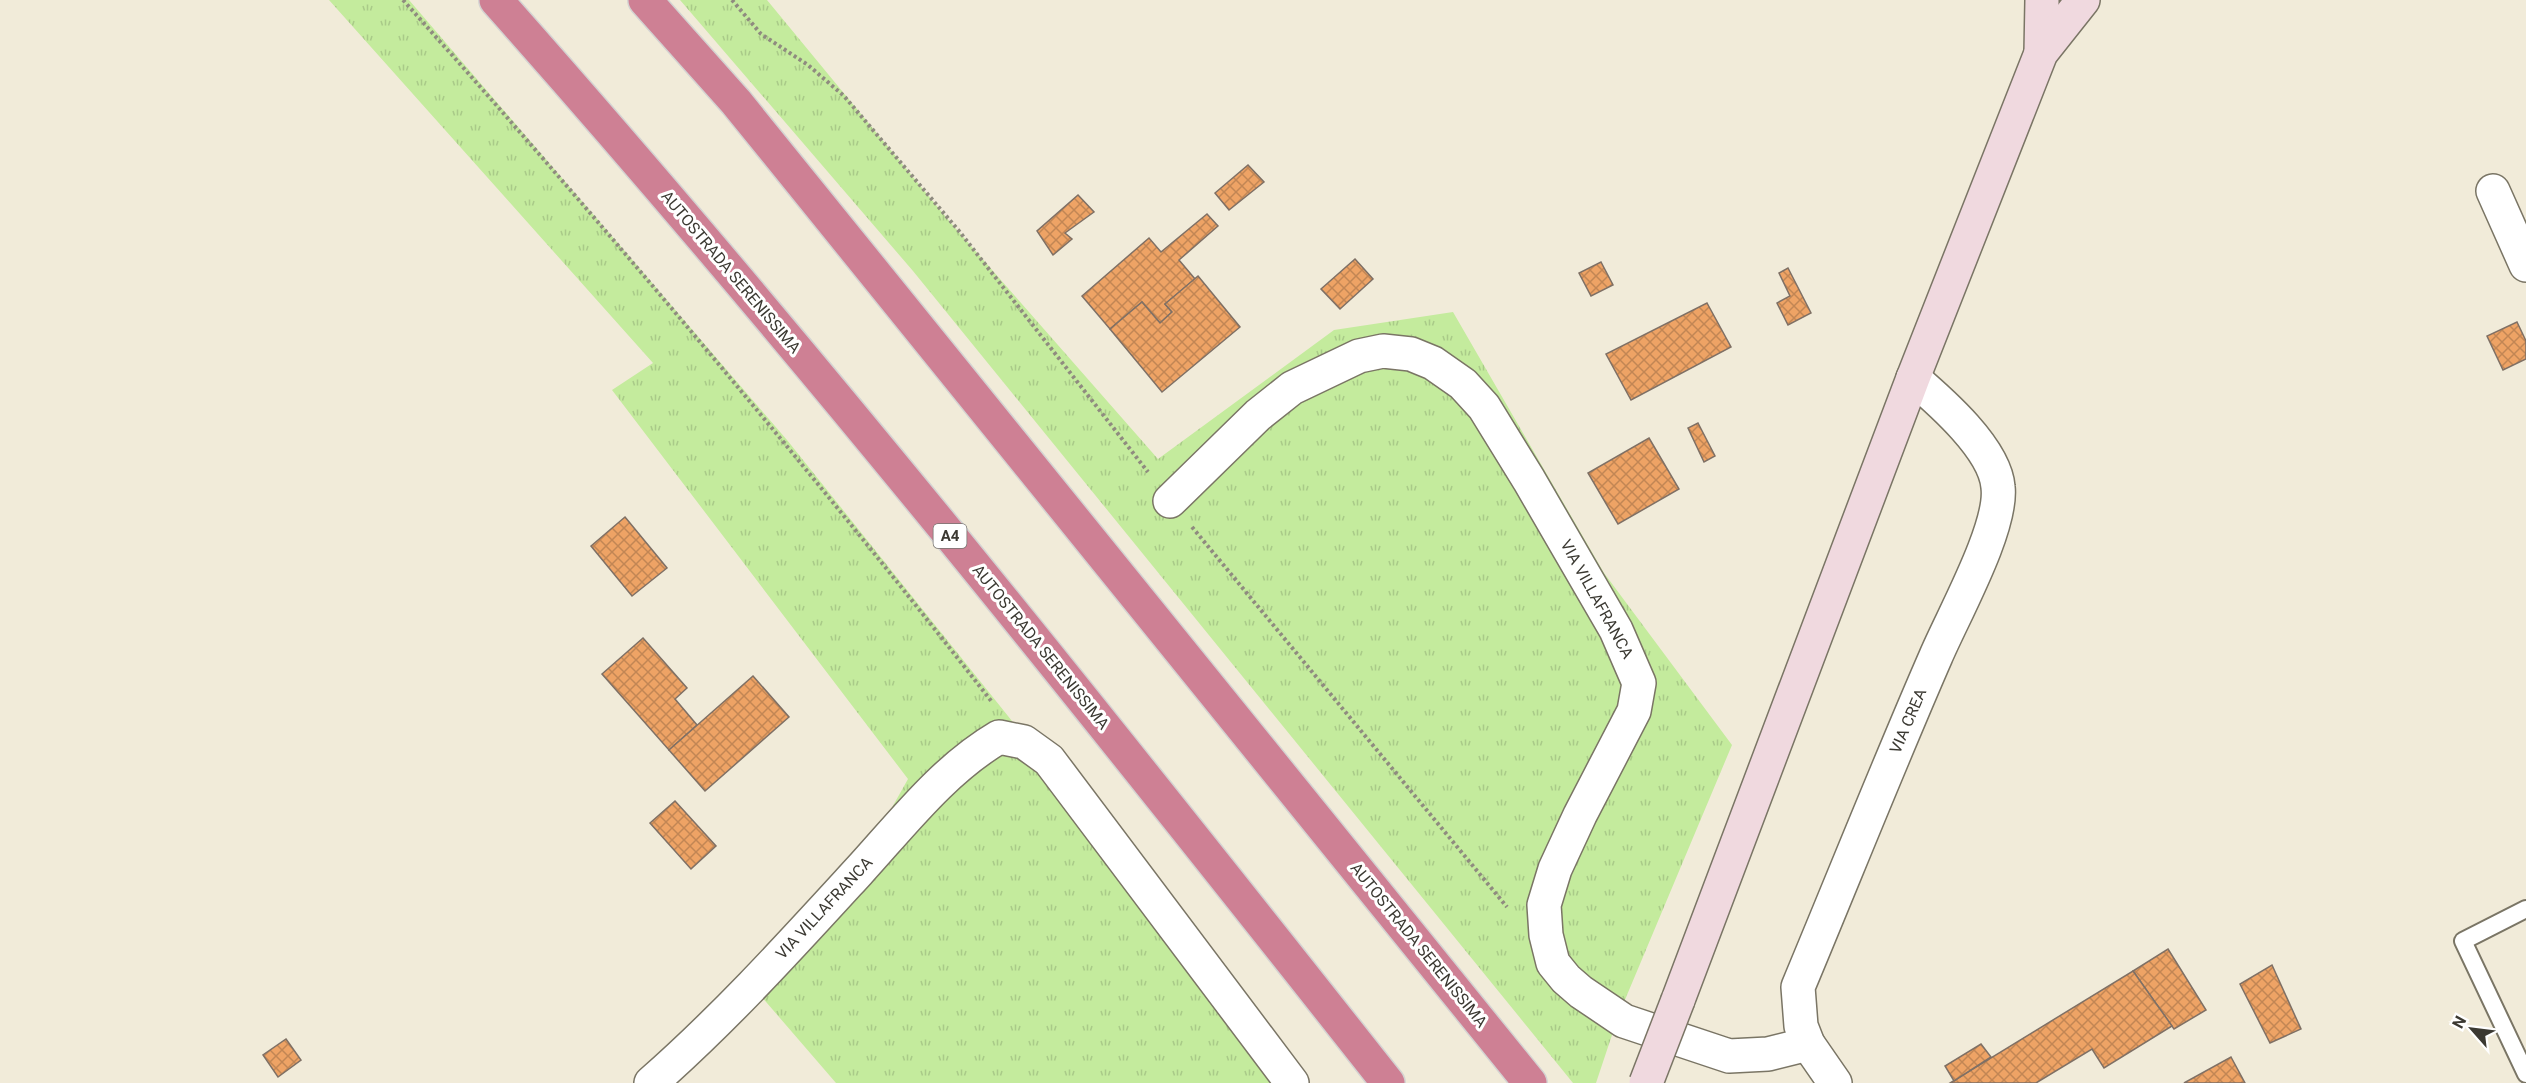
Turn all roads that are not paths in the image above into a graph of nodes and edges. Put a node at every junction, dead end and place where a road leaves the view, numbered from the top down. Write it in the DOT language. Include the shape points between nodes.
graph roads {
  1 [pos="496,0"];
  2 [pos="645,0"];
  3 [pos="2042,0"];
  4 [pos="2084,0"];
  5 [pos="2041,53"];
  6 [pos="2493,191"];
  7 [pos="2526,265"];
  8 [pos="1913,378"];
  9 [pos="1170,501"];
  10 [pos="2526,909"];
  11 [pos="1808,1044"];
  12 [pos="2526,1074"];
  13 [pos="651,1083"];
  14 [pos="1292,1083"];
  15 [pos="1388,1083"];
  16 [pos="1530,1083"];
  17 [pos="1646,1083"];
  18 [pos="1836,1083"];
  1 -- 15 [label="highway, AUTOSTRADA SERENISSIMA / A4" via="838,399"];
  2 -- 16 [label="highway, AUTOSTRADA SERENISSIMA" via="744,111"];
  3 -- 5 [label="main road"];
  4 -- 5 [label="main road"];
  5 -- 8 [label="main road"];
  6 -- 7 [label="street"];
  8 -- 11 [label="street, VIA CREA" via="1941,402 1983,451 1996,472 1999,505 1991,533 1935,657 1798,987 1801,1026"];
  8 -- 17 [label="main road, bridge"];
  9 -- 11 [label="street, VIA VILLAFRANCA" via="1292,388 1359,356 1383,351 1411,354 1433,363 1463,384 1484,407 1616,630 1639,683 1635,711 1580,815 1544,904 1553,963 1566,980 1624,1021 1730,1056 1768,1054"];
  10 -- 12 [label="lane" via="2463,941"];
  11 -- 18 [label="street, VIA CREA"];
  13 -- 14 [label="street, VIA VILLAFRANCA" via="703,1036 925,799 972,753 999,737 1024,742 1049,760"];
}
